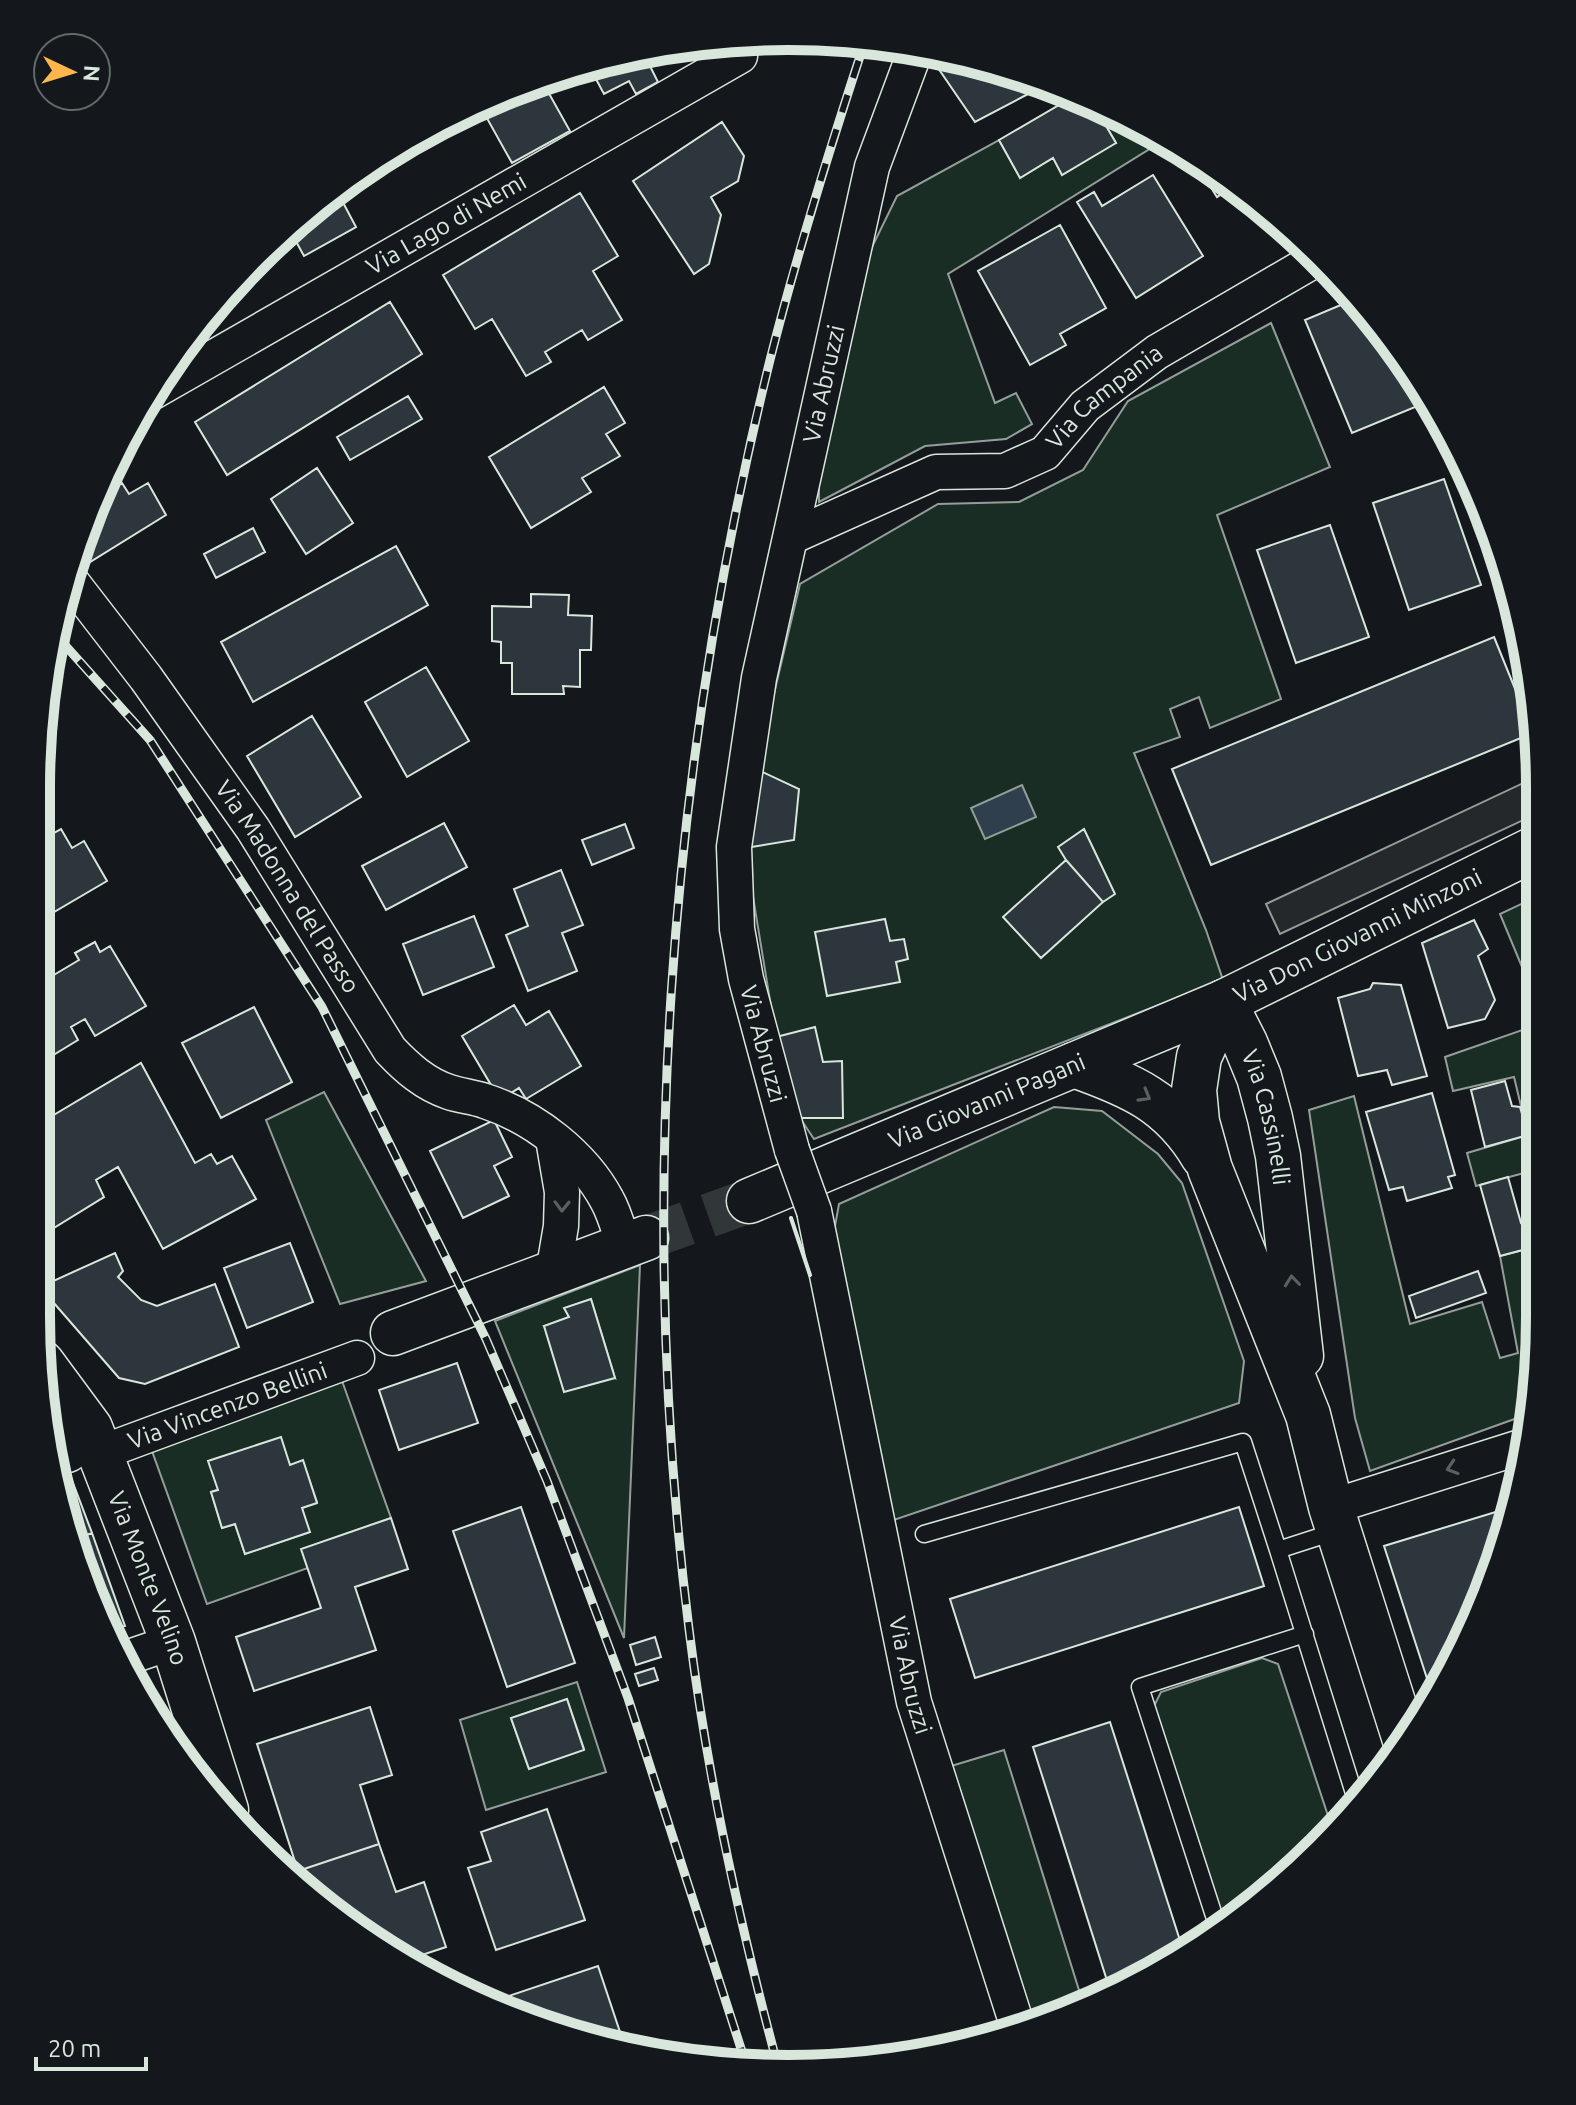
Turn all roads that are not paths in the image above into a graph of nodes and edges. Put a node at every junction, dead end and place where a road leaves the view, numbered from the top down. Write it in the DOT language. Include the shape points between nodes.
graph roads {
  1 [pos="740,56"];
  2 [pos="912,61"];
  3 [pos="1308,264"];
  4 [pos="172,381"];
  5 [pos="791,537"];
  6 [pos="77,589"];
  7 [pos="1526,853"];
  8 [pos="1224,1002"];
  9 [pos="1074,1065"];
  10 [pos="553,1139"];
  11 [pos="1210,1169"];
  12 [pos="749,1201"];
  13 [pos="635,1242"];
  14 [pos="553,1273"];
  15 [pos="393,1333"];
  16 [pos="357,1358"];
  17 [pos="53,1378"];
  18 [pos="1308,1415"];
  19 [pos="1514,1450"];
  20 [pos="73,1452"];
  21 [pos="1335,1519"];
  22 [pos="924,1534"];
  23 [pos="1278,1550"];
  24 [pos="1305,1634"];
  25 [pos="173,1642"];
  26 [pos="133,1656"];
  27 [pos="1401,1728"];
  28 [pos="218,1785"];
  29 [pos="1353,1791"];
  30 [pos="1215,1918"];
  31 [pos="1015,2019"];
  1 -- 4 [label="street, Via Lago di Nemi"];
  2 -- 5 [label="street, Via Abruzzi" via="872,167"];
  3 -- 5 [label="street, Via Campania" via="1157,352 1085,406 1045,453 1005,471 936,472"];
  5 -- 31 [label="street, Via Abruzzi, bridge" via="759,678 734,847 737,929 792,1150 814,1211 914,1702"];
  6 -- 10 [label="street, Via Madonna del Passo" via="253,829 390,1050 432,1085 516,1114"];
  7 -- 8 [label="street, Via Don Giovanni Minzoni"];
  8 -- 9 [label="street, Via Giovanni Pagani"];
  8 -- 11 [label="street, Via Cassinelli" via="1199,1057 1194,1090"];
  18 -- 8 [label="street, Via Cassinelli, one-way" via="1278,1156 1259,1077"];
  9 -- 11 [label="street, Via Cassinelli, one-way" via="1121,1082 1161,1105 1188,1131"];
  9 -- 12 [label="street, Via Giovanni Pagani"];
  10 -- 13 [label="street, Via Madonna del Passo" via="596,1181"];
  10 -- 14 [label="street, one-way" via="562,1192"];
  11 -- 18 [label="street, Via Cassinelli"];
  13 -- 14 [label="street"];
  14 -- 15 [label="street"];
  16 -- 20 [label="street, Via Vincenzo Bellini"];
  17 -- 20 [label="street, Via Monte Velino" via="90,1428"];
  18 -- 21 [label="street, Via Cassinelli"];
  19 -- 21 [label="street, one-way"];
  20 -- 25 [label="street, Via Monte Velino"];
  21 -- 23 [label="lane"];
  21 -- 27 [label="street, Via Cassinelli"];
  22 -- 23 [label="lane" via="1243,1442"];
  23 -- 24 [label="lane"];
  24 -- 29 [label="lane"];
  24 -- 30 [label="lane" via="1140,1687"];
  25 -- 26 [label="street"];
  25 -- 28 [label="street, Via Monte Velino"];
}
